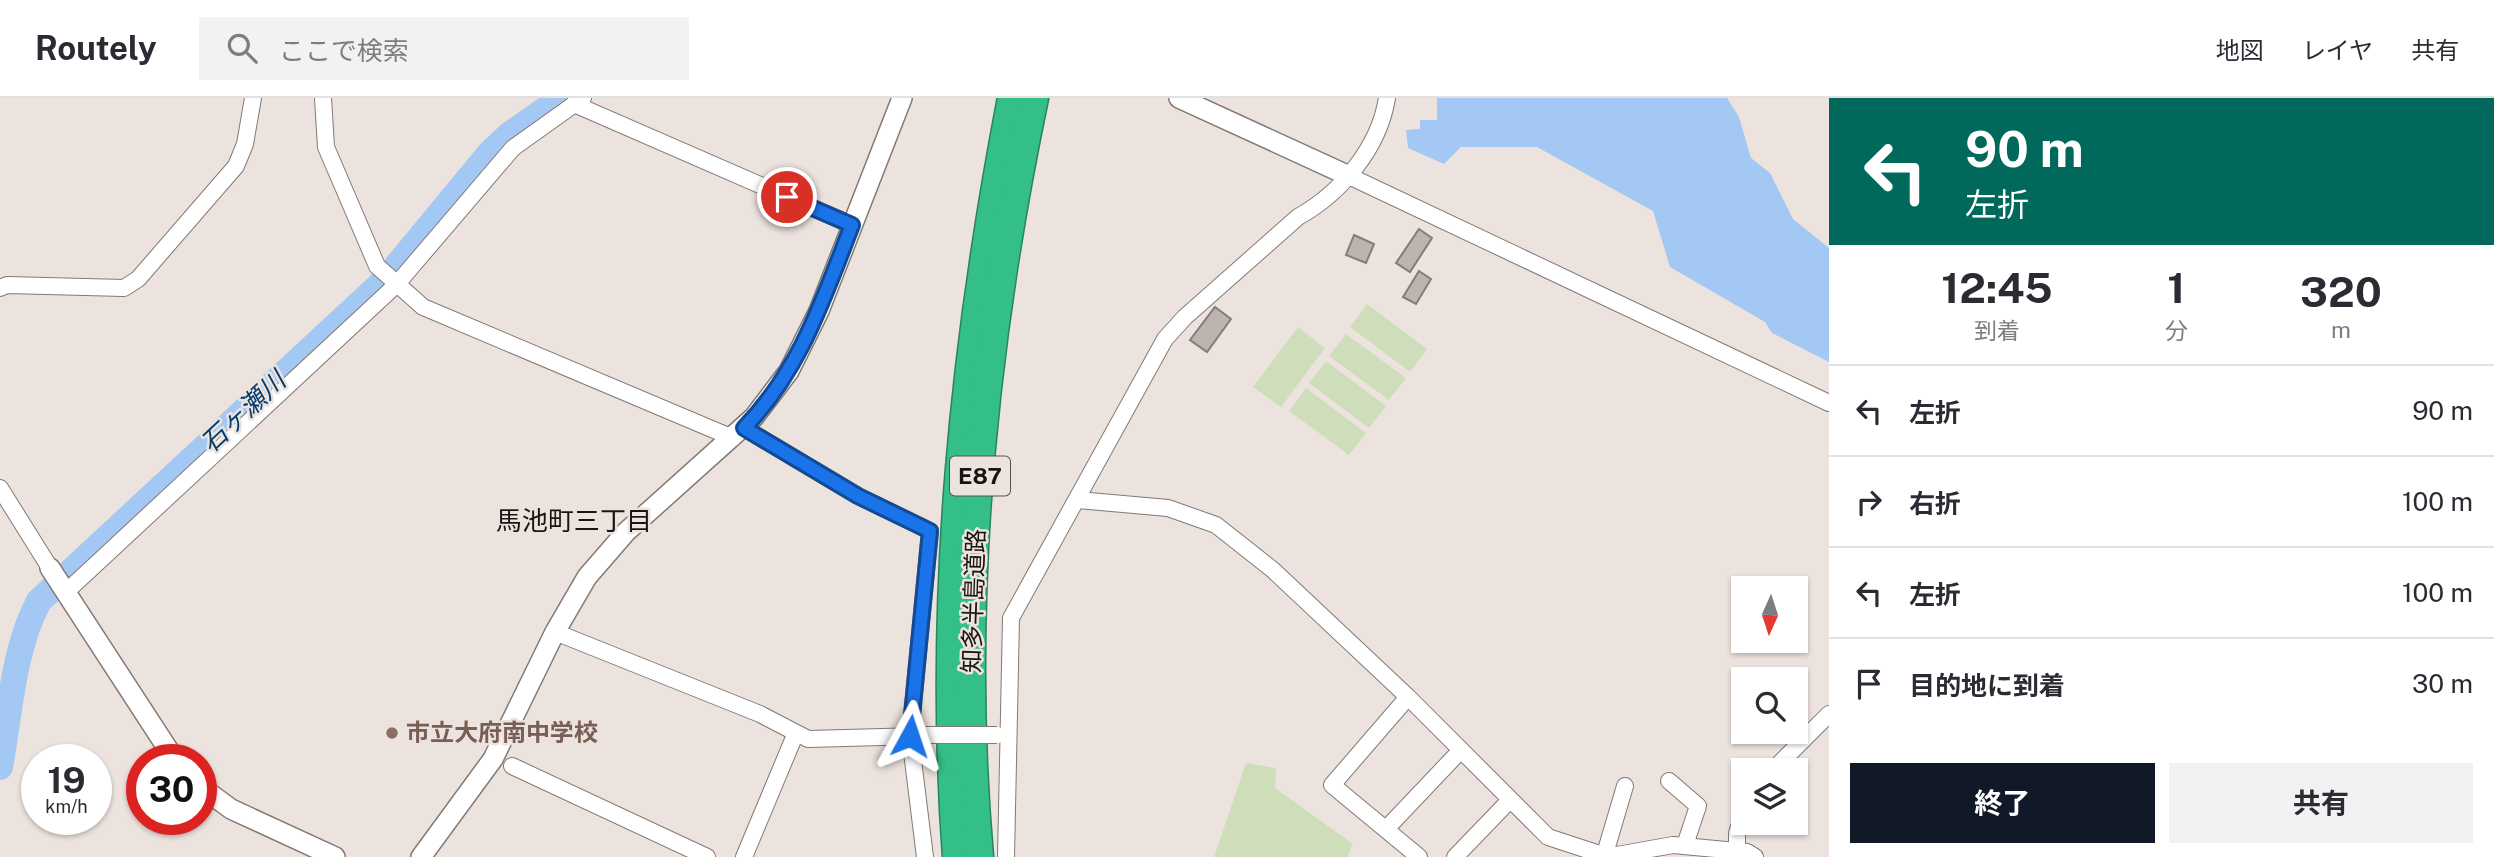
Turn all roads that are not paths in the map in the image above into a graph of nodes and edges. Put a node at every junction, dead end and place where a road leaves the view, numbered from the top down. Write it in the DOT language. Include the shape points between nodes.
graph roads {
  1 [pos="253,98"];
  2 [pos="323,98"];
  3 [pos="902,98"];
  4 [pos="1012,98"];
  5 [pos="1034,98"];
  6 [pos="1179,98"];
  7 [pos="1387,98"];
  8 [pos="578,101"];
  9 [pos="1349,176"];
  10 [pos="852,225"];
  11 [pos="390,278"];
  12 [pos="0,288"];
  13 [pos="1829,403"];
  14 [pos="739,433"];
  15 [pos="0,488"];
  16 [pos="1078,500"];
  17 [pos="50,568"];
  18 [pos="66,592"];
  19 [pos="555,632"];
  20 [pos="1408,697"];
  21 [pos="1829,714"];
  22 [pos="1004,731"];
  23 [pos="796,735"];
  24 [pos="918,736"];
  25 [pos="166,744"];
  26 [pos="1461,750"];
  27 [pos="1785,758"];
  28 [pos="512,766"];
  29 [pos="1669,781"];
  30 [pos="1625,786"];
  31 [pos="217,799"];
  32 [pos="1510,800"];
  33 [pos="1386,830"];
  34 [pos="1737,835"];
  35 [pos="1685,845"];
  36 [pos="1737,854"];
  37 [pos="1604,855"];
  38 [pos="335,857"];
  39 [pos="421,857"];
  40 [pos="707,857"];
  41 [pos="744,857"];
  42 [pos="925,857"];
  43 [pos="957,857"];
  44 [pos="979,857"];
  45 [pos="1006,857"];
  46 [pos="1419,857"];
  47 [pos="1455,857"];
  48 [pos="1755,857"];
  1 -- 12 [label="street" via="236,166 138,279 124,288"];
  2 -- 11 [label="street" via="326,147 377,266"];
  3 -- 10 [label="street"];
  4 -- 43 [label="highway, 知多半島道路 / E87" via="980,284 955,531 951,745"];
  5 -- 44 [label="highway, 知多半島道路 / E87" via="999,299 975,546 973,755"];
  6 -- 9 [label="street"];
  7 -- 9 [label="street" via="1380,126"];
  8 -- 10 [label="street"];
  8 -- 11 [label="street" via="513,148"];
  9 -- 13 [label="street"];
  9 -- 16 [label="street" via="1165,339"];
  10 -- 14 [label="street" via="800,351 776,391"];
  11 -- 14 [label="street" via="423,307"];
  11 -- 18 [label="street"];
  14 -- 19 [label="street" via="606,553"];
  14 -- 24 [label="street" via="930,531"];
  15 -- 17 [label="street"];
  16 -- 20 [label="street" via="1168,508 1216,525 1273,570"];
  16 -- 22 [label="street" via="1011,618"];
  17 -- 18 [label="street"];
  18 -- 25 [label="street"];
  19 -- 23 [label="street" via="760,714"];
  19 -- 39 [label="street" via="493,759"];
  20 -- 26 [label="street"];
  20 -- 33 [label="street" via="1332,785"];
  21 -- 27 [label="street"];
  22 -- 24 [label="street, bridge"];
  22 -- 45 [label="street"];
  23 -- 24 [label="street" via="808,739"];
  23 -- 41 [label="street"];
  24 -- 42 [label="street"];
  26 -- 32 [label="street"];
  26 -- 33 [label="street"];
  28 -- 40 [label="street"];
  29 -- 35 [label="street" via="1698,806"];
  30 -- 37 [label="street"];
  31 -- 38 [label="street"];
  32 -- 37 [label="street" via="1548,837"];
  32 -- 47 [label="street"];
  33 -- 46 [label="street"];
  34 -- 36 [label="street"];
  35 -- 36 [label="street"];
  35 -- 37 [label="street"];
  36 -- 48 [label="street"];
}
